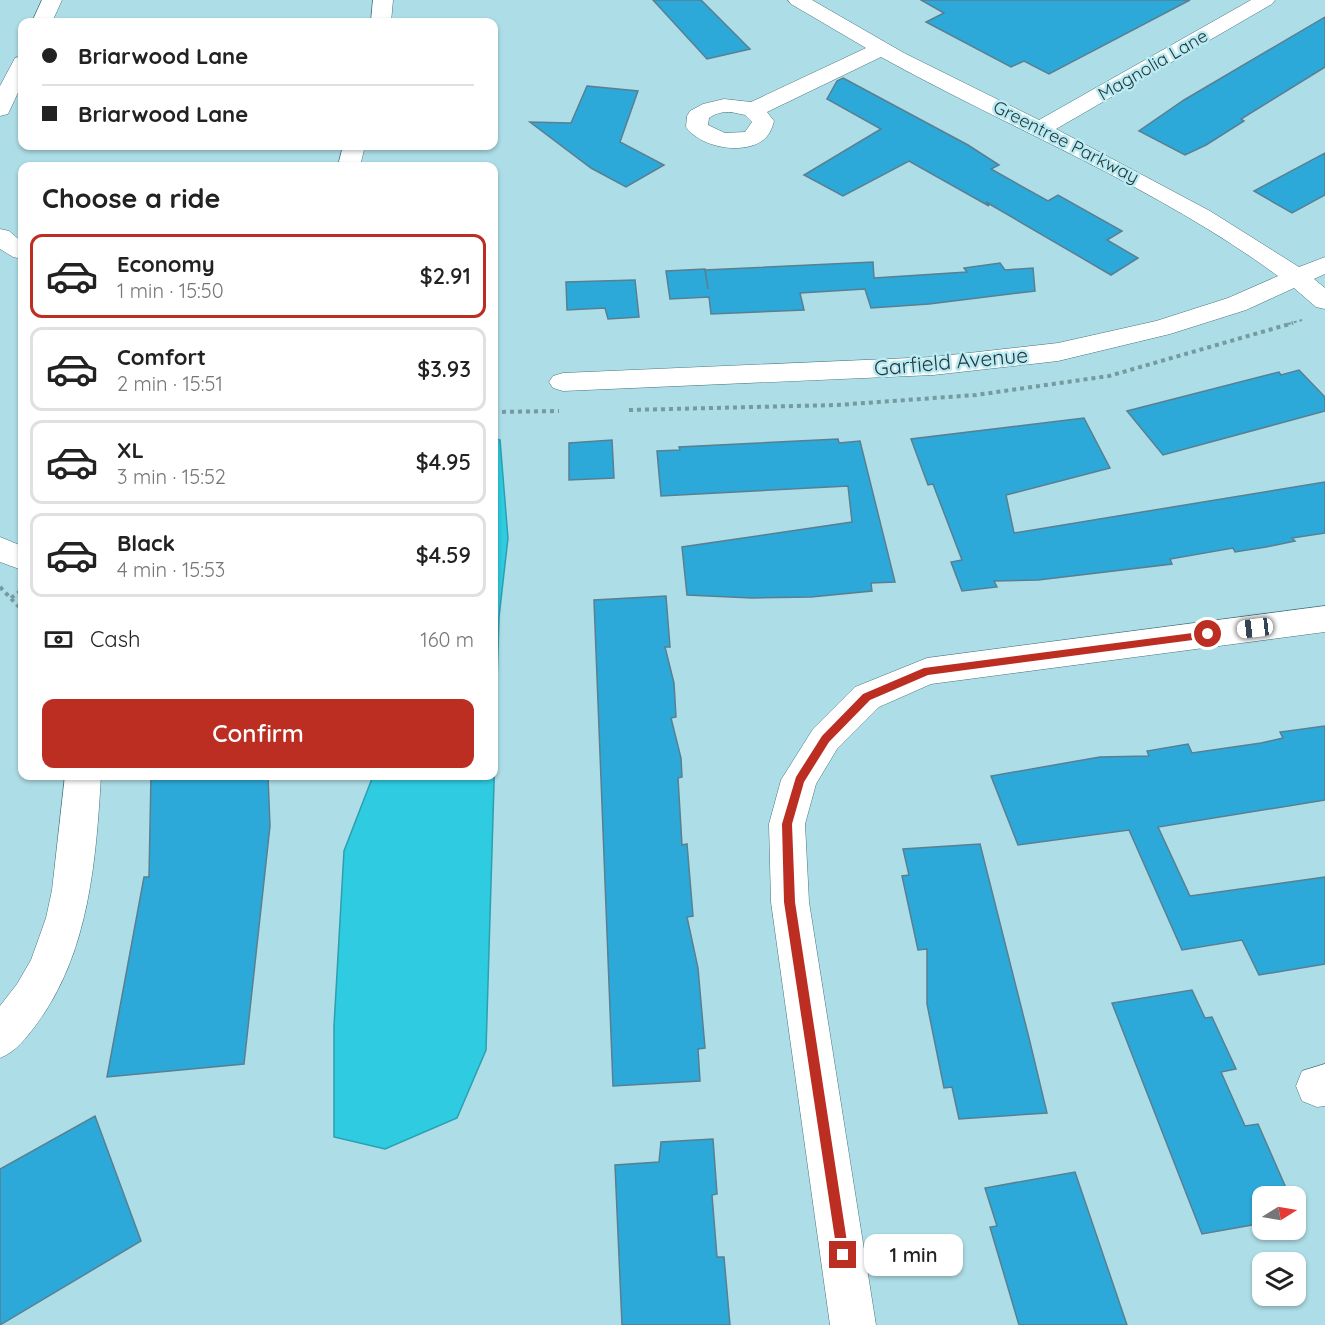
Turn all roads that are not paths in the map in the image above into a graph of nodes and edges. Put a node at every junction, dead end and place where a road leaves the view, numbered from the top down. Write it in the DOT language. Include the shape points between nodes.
graph roads {
  1 [pos="52,0"];
  2 [pos="383,0"];
  3 [pos="798,0"];
  4 [pos="1265,0"];
  5 [pos="44,18"];
  6 [pos="381,18"];
  7 [pos="881,49"];
  8 [pos="18,71"];
  9 [pos="0,109"];
  10 [pos="753,111"];
  11 [pos="1040,129"];
  12 [pos="1325,265"];
  13 [pos="1295,279"];
  14 [pos="1325,302"];
  15 [pos="563,382"];
  16 [pos="0,549"];
  17 [pos="18,556"];
  18 [pos="1325,619"];
  19 [pos="83,780"];
  20 [pos="0,1038"];
  21 [pos="853,1325"];
  1 -- 5 [label="street"];
  2 -- 6 [label="street"];
  3 -- 7 [label="street, Greentree Parkway" via="827,9 851,34"];
  4 -- 11 [label="street, Magnolia Lane"];
  7 -- 10 [label="street"];
  7 -- 11 [label="street, Greentree Parkway"];
  8 -- 9 [label="street"];
  11 -- 13 [label="street, Greentree Parkway" via="1147,183 1251,246"];
  12 -- 13 [label="street, Garfield Avenue"];
  13 -- 14 [label="street, Greentree Parkway"];
  13 -- 15 [label="street, Garfield Avenue" via="1237,304 1183,321 1058,352 933,366"];
  16 -- 17 [label="street"];
  18 -- 21 [label="street" via="927,671 867,697 825,739 799,780 787,824 790,902"];
  19 -- 20 [label="street" via="72,892 59,938 31,998"];
}
